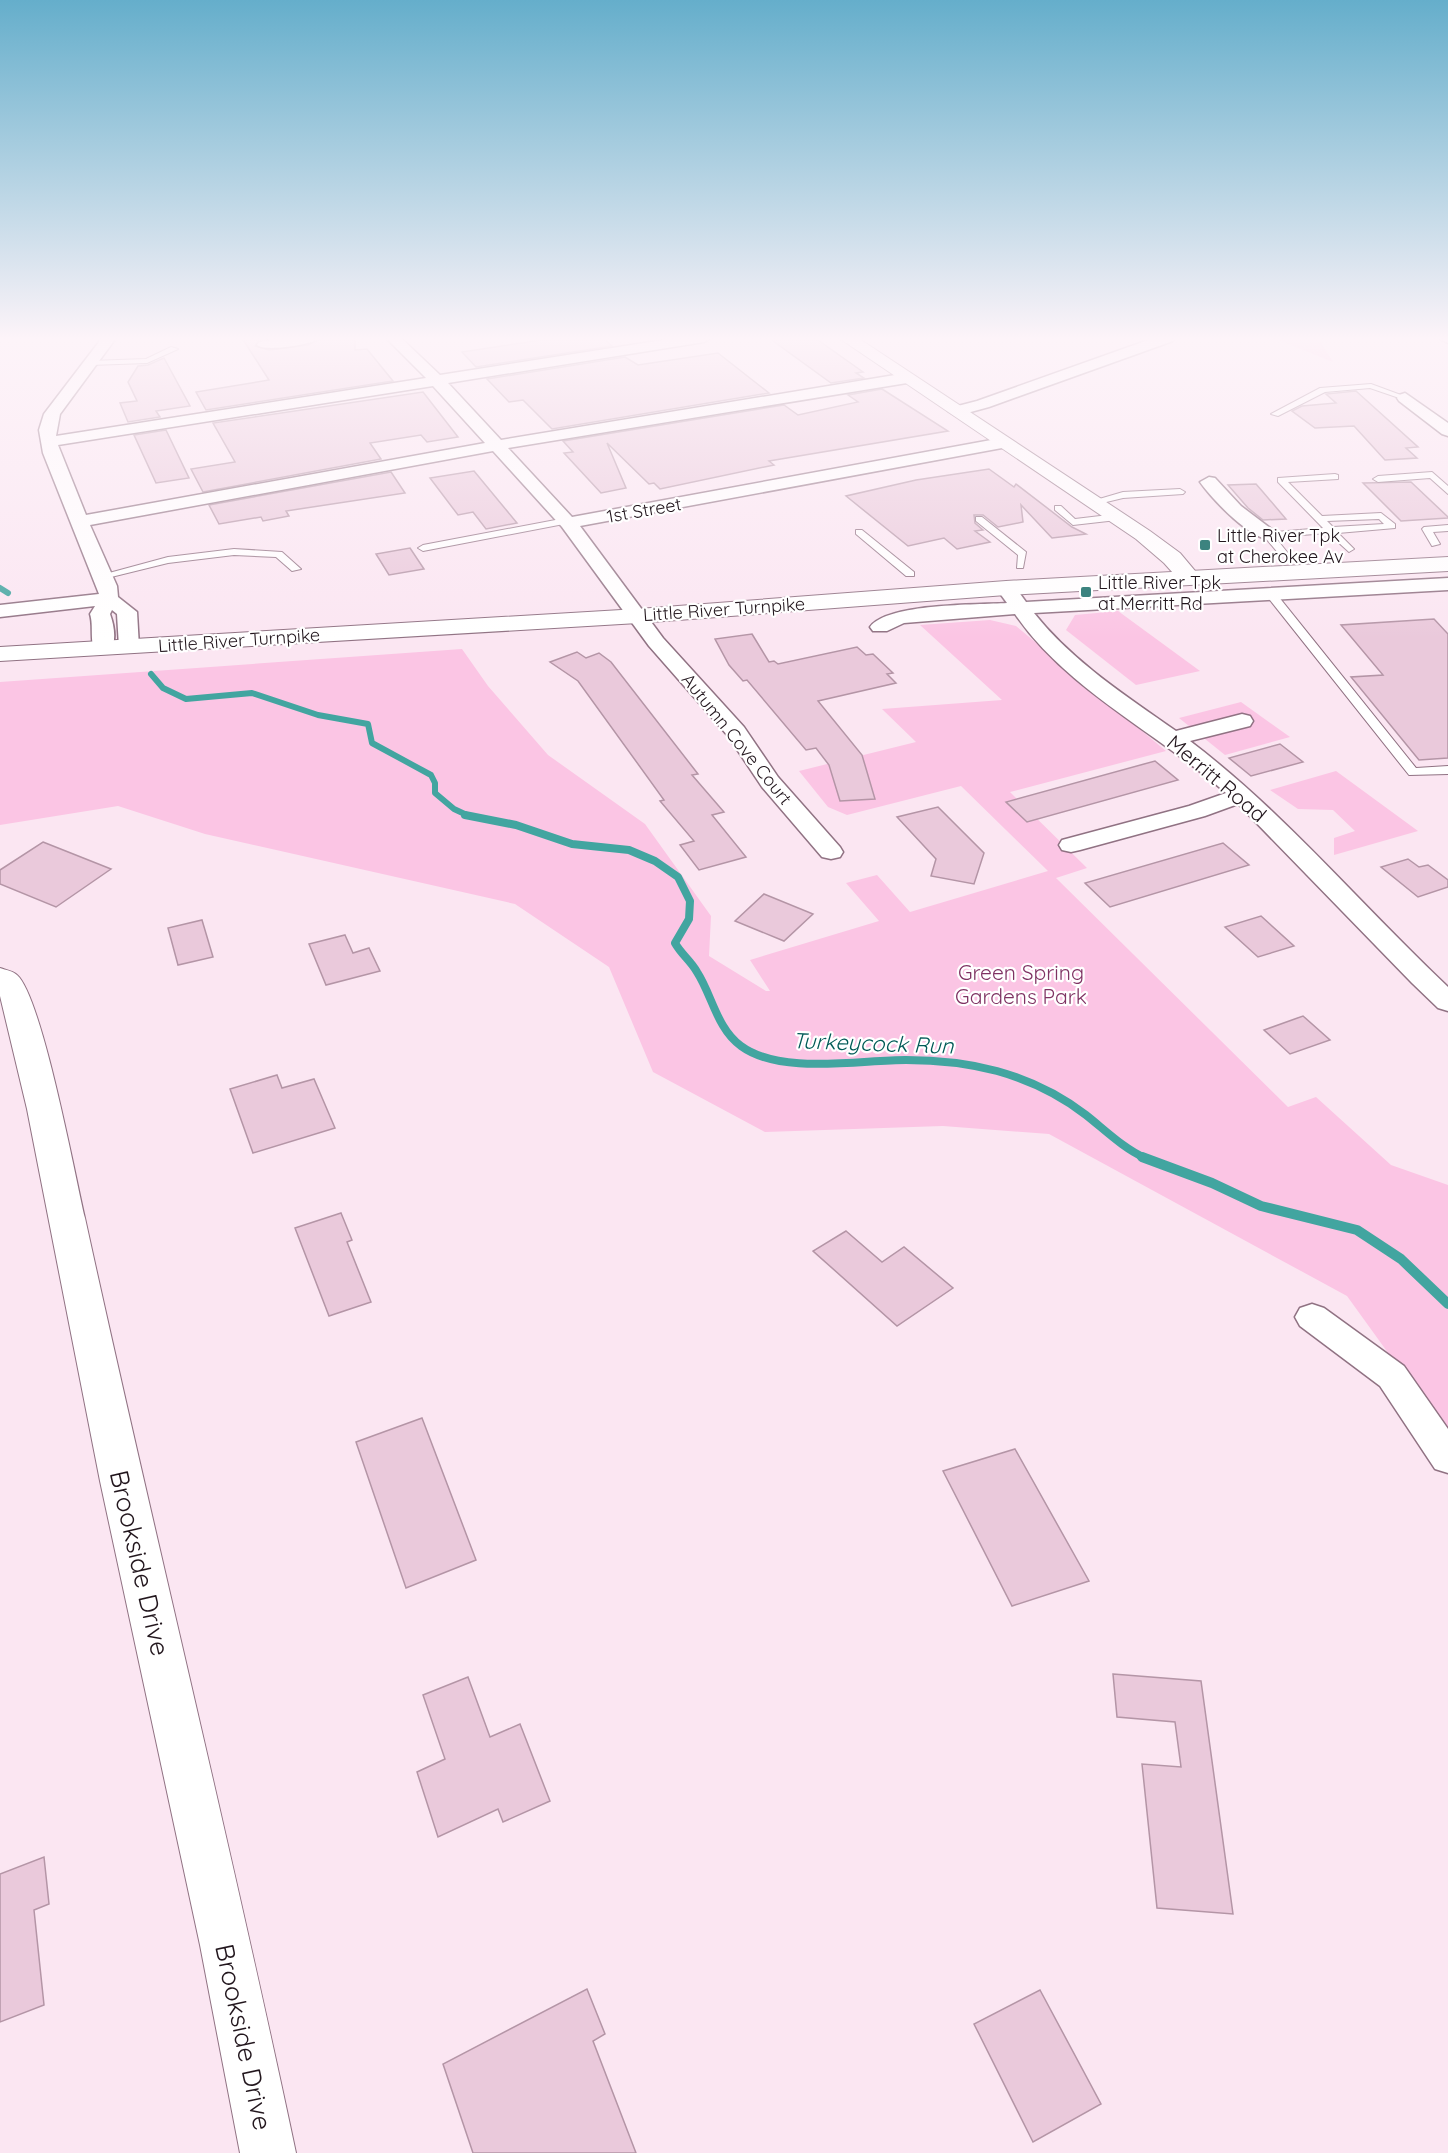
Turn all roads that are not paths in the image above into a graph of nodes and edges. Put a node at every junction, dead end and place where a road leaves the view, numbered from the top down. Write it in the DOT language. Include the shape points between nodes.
graph roads {
  1 [pos="48,438"];
  2 [pos="71,438"];
  3 [pos="490,438"];
  4 [pos="542,438"];
  5 [pos="997,438"];
  6 [pos="49,442"];
  7 [pos="1002,442"];
  8 [pos="497,446"];
  9 [pos="1335,477"];
  10 [pos="1378,479"];
  11 [pos="1209,482"];
  12 [pos="1448,491"];
  13 [pos="1180,492"];
  14 [pos="1094,502"];
  15 [pos="1058,508"];
  16 [pos="1117,518"];
  17 [pos="979,519"];
  18 [pos="1320,519"];
  19 [pos="80,521"];
  20 [pos="567,522"];
  21 [pos="1330,529"];
  22 [pos="859,532"];
  23 [pos="1268,535"];
  24 [pos="1427,541"];
  25 [pos="423,548"];
  26 [pos="1349,549"];
  27 [pos="1282,552"];
  28 [pos="1253,554"];
  29 [pos="1202,556"];
  30 [pos="1172,558"];
  31 [pos="1137,560"];
  32 [pos="1448,564"];
  33 [pos="1043,565"];
  34 [pos="296,569"];
  35 [pos="921,573"];
  36 [pos="1009,574"];
  37 [pos="104,576"];
  38 [pos="876,576"];
  39 [pos="1190,578"];
  40 [pos="784,584"];
  41 [pos="1448,584"];
  42 [pos="1270,593"];
  43 [pos="624,596"];
  44 [pos="1210,597"];
  45 [pos="109,599"];
  46 [pos="1018,608"];
  47 [pos="0,611"];
  48 [pos="638,616"];
  49 [pos="880,627"];
  50 [pos="25,630"];
  51 [pos="0,632"];
  52 [pos="96,633"];
  53 [pos="129,635"];
  54 [pos="0,654"];
  55 [pos="1242,721"];
  56 [pos="1172,739"];
  57 [pos="1448,770"];
  58 [pos="1242,795"];
  59 [pos="1071,845"];
  60 [pos="831,852"];
  61 [pos="0,978"];
  62 [pos="1448,1002"];
  63 [pos="1312,1317"];
  64 [pos="1448,1458"];
  65 [pos="268,2153"];
  1 -- 6 [label="street"];
  2 -- 6 [label="street"];
  3 -- 8 [label="street, Autumn Cove Court"];
  4 -- 8 [label="street"];
  5 -- 7 [label="main road"];
  6 -- 19 [label="street"];
  7 -- 14 [label="main road"];
  7 -- 20 [label="street, 1st Street"];
  8 -- 19 [label="street"];
  8 -- 20 [label="street, Autumn Cove Court"];
  9 -- 18 [label="lane" via="1281,480"];
  10 -- 12 [label="lane" via="1432,475"];
  11 -- 23 [label="street" via="1235,510"];
  13 -- 14 [label="lane" via="1123,495"];
  14 -- 16 [label="main road"];
  15 -- 16 [label="lane" via="1073,522"];
  16 -- 30 [label="main road"];
  17 -- 36 [label="lane" via="1023,554"];
  18 -- 21 [label="lane"];
  18 -- 21 [label="lane" via="1381,516 1392,526"];
  19 -- 37 [label="street"];
  20 -- 25 [label="lane"];
  20 -- 43 [label="street, Autumn Cove Court"];
  21 -- 23 [label="lane"];
  21 -- 26 [label="lane"];
  22 -- 35 [label="lane"];
  23 -- 27 [label="lane"];
  24 -- 26 [label="main road"];
  26 -- 27 [label="main road"];
  27 -- 28 [label="main road"];
  29 -- 30 [label="main road"];
  30 -- 31 [label="main road"];
  30 -- 39 [label="main road"];
  32 -- 39 [label="main road, Little River Turnpike"];
  33 -- 36 [label="main road, Little River Turnpike"];
  34 -- 37 [label="lane" via="279,554 212,553"];
  35 -- 38 [label="main road"];
  36 -- 39 [label="main road, Little River Turnpike"];
  36 -- 46 [label="street, Merritt Road"];
  36 -- 48 [label="main road, Little River Turnpike"];
  37 -- 45 [label="street"];
  39 -- 44 [label="street"];
  40 -- 43 [label="main road, Little River Turnpike"];
  41 -- 42 [label="street"];
  42 -- 44 [label="street"];
  42 -- 57 [label="lane" via="1413,772"];
  43 -- 48 [label="street, Autumn Cove Court"];
  43 -- 53 [label="main road, Little River Turnpike" via="157,623"];
  44 -- 46 [label="street"];
  45 -- 47 [label="street"];
  45 -- 52 [label="street" via="100,614"];
  45 -- 53 [label="street" via="127,612"];
  46 -- 49 [label="street" via="900,617"];
  46 -- 56 [label="street, Merritt Road" via="1049,644"];
  48 -- 53 [label="main road, Little River Turnpike"];
  48 -- 60 [label="street, Autumn Cove Court"];
  50 -- 51 [label="main road"];
  52 -- 53 [label="main road, Little River Turnpike"];
  52 -- 54 [label="main road, Little River Turnpike"];
  55 -- 56 [label="street"];
  56 -- 58 [label="street, Merritt Road"];
  58 -- 59 [label="street"];
  58 -- 62 [label="street, Merritt Road" via="1395,953"];
  61 -- 65 [label="main road, Brookside Drive" via="16,997 44,1109"];
  63 -- 64 [label="street" via="1392,1376"];
}
